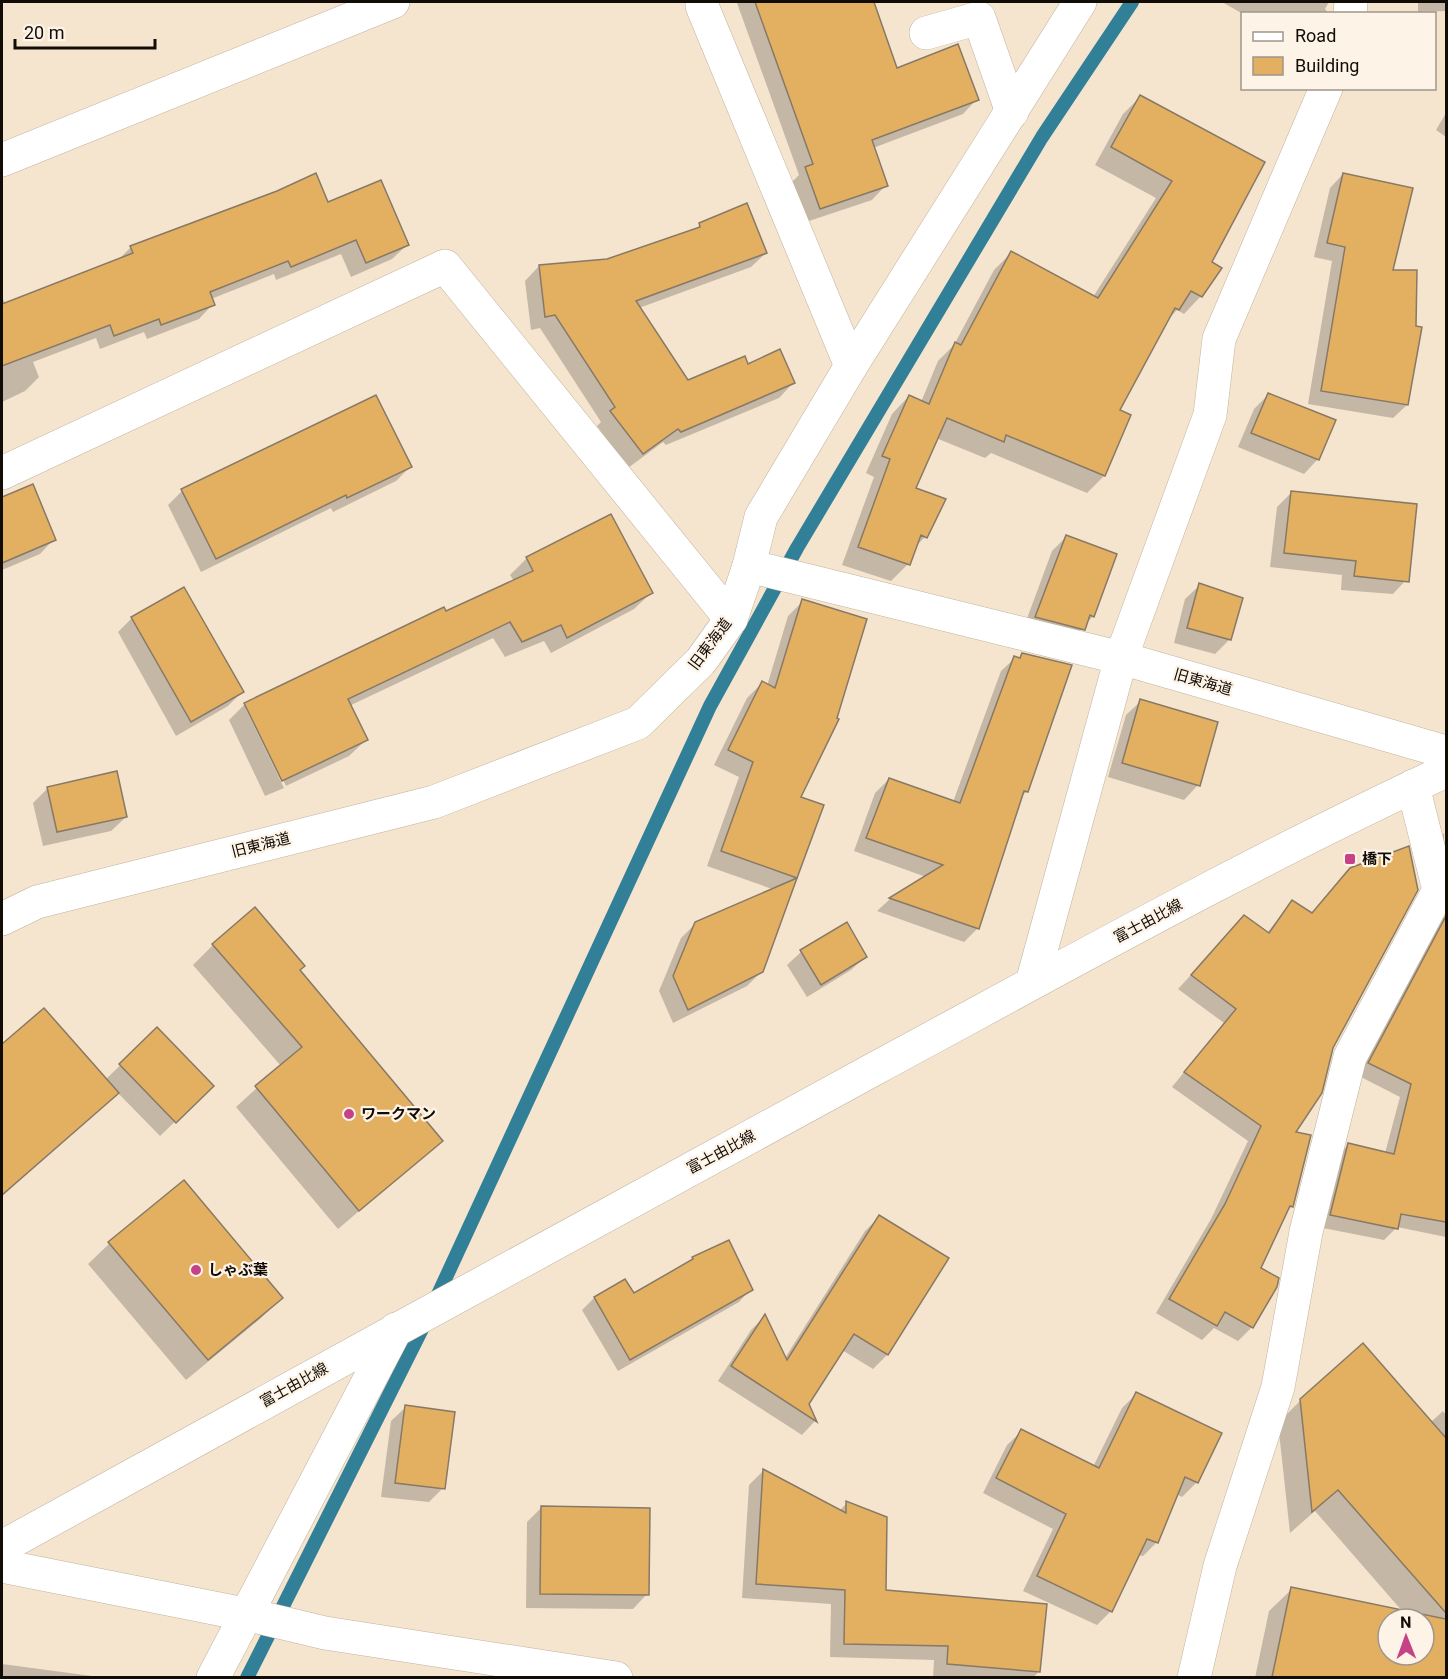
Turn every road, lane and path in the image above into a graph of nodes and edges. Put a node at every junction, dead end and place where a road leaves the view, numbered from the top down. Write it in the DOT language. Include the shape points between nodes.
graph roads {
  1 [pos="393,2"];
  2 [pos="1080,2"];
  3 [pos="702,6"];
  4 [pos="926,33"];
  5 [pos="1325,90"];
  6 [pos="1012,112"];
  7 [pos="2,160"];
  8 [pos="851,366"];
  9 [pos="2,473"];
  10 [pos="749,566"];
  11 [pos="731,619"];
  12 [pos="1120,658"];
  13 [pos="1446,752"];
  14 [pos="1446,771"];
  15 [pos="1413,786"];
  16 [pos="2,919"];
  17 [pos="1032,984"];
  18 [pos="396,1329"];
  19 [pos="2,1547"];
  20 [pos="2,1566"];
  21 [pos="250,1615"];
  22 [pos="471,1666"];
  23 [pos="213,1677"];
  24 [pos="616,1677"];
  25 [pos="1194,1677"];
  1 -- 7 [label="street"];
  2 -- 6 [label="street"];
  3 -- 8 [label="street"];
  4 -- 6 [label="street" via="979,18"];
  5 -- 12 [label="street" via="1219,339 1210,415"];
  6 -- 8 [label="street"];
  8 -- 10 [label="street" via="761,516"];
  9 -- 11 [label="street" via="444,266"];
  10 -- 11 [label="street, 旧東海道"];
  10 -- 12 [label="street, 旧東海道"];
  11 -- 16 [label="street, 旧東海道" via="701,661 638,723 434,802 37,902"];
  12 -- 13 [label="street, 旧東海道"];
  12 -- 17 [label="street"];
  14 -- 15 [label="street, 富士由比線"];
  15 -- 17 [label="street, 富士由比線" via="1302,839"];
  15 -- 25 [label="street" via="1439,890 1350,1057 1306,1232 1278,1387 1220,1566"];
  17 -- 18 [label="street, 富士由比線"];
  18 -- 19 [label="street, 富士由比線"];
  18 -- 21 [label="street"];
  20 -- 21 [label="street"];
  21 -- 22 [label="street"];
  21 -- 23 [label="street"];
  22 -- 24 [label="street"];
}
